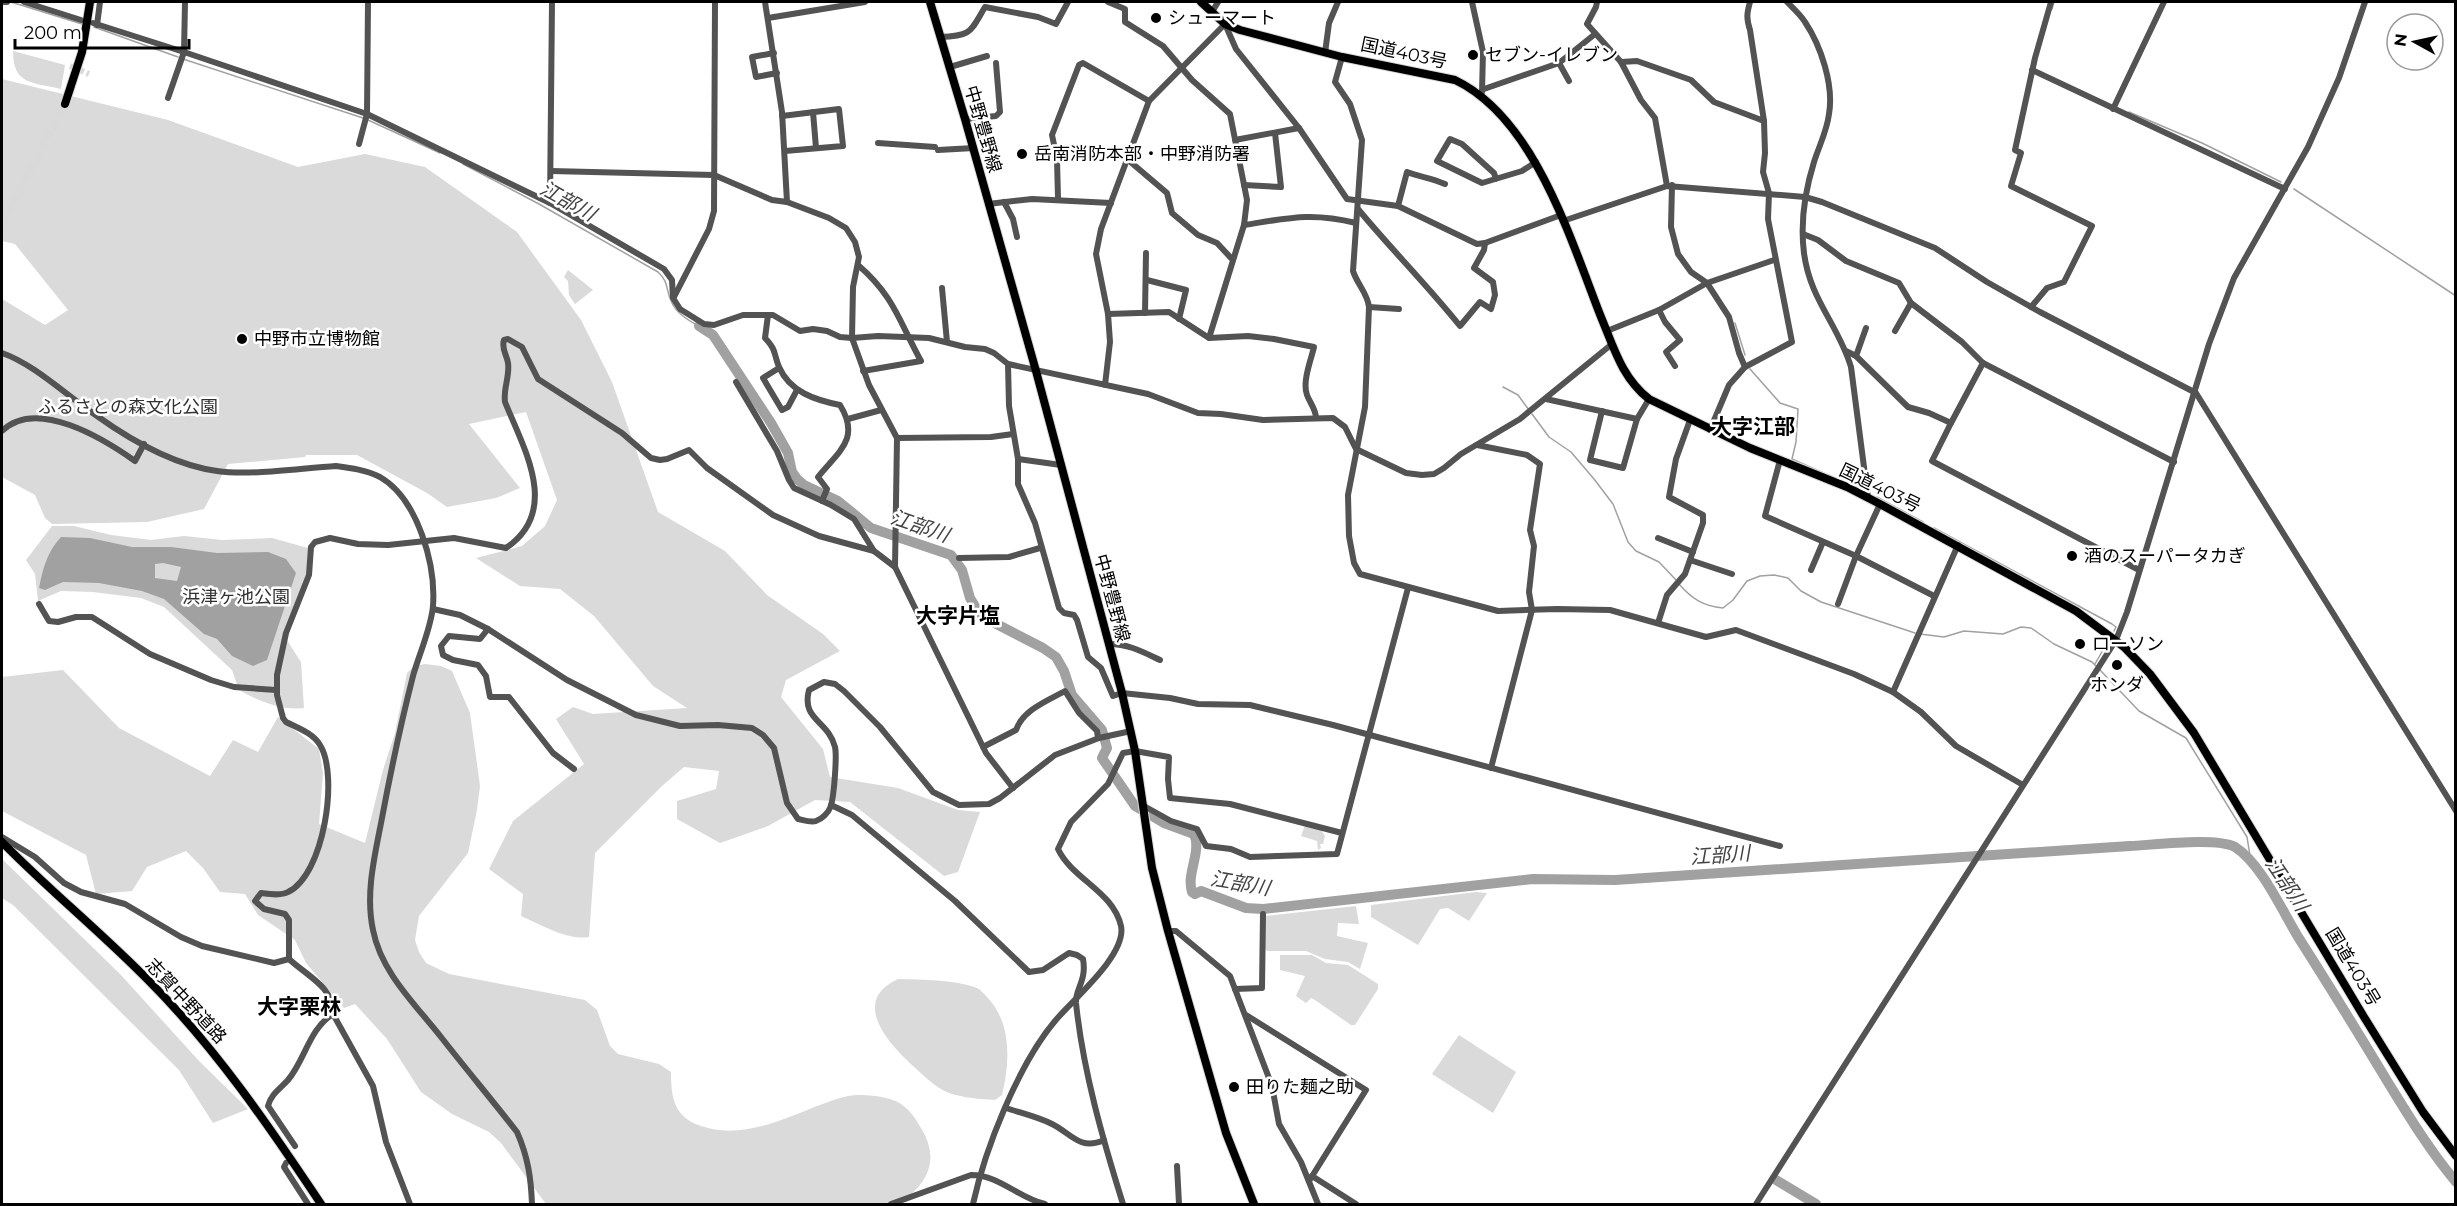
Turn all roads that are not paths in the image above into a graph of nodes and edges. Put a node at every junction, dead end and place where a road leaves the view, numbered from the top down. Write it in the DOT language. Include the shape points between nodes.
graph roads {
  1 [pos="2,2"];
  2 [pos="7,2"];
  3 [pos="24,2"];
  4 [pos="90,2"];
  5 [pos="100,2"];
  6 [pos="185,2"];
  7 [pos="369,2"];
  8 [pos="552,2"];
  9 [pos="715,2"];
  10 [pos="765,2"];
  11 [pos="865,2"];
  12 [pos="930,2"];
  13 [pos="1068,2"];
  14 [pos="1108,2"];
  15 [pos="1129,2"];
  16 [pos="1201,2"];
  17 [pos="1218,2"];
  18 [pos="1338,2"];
  19 [pos="1472,2"];
  20 [pos="1597,2"];
  21 [pos="1750,2"];
  22 [pos="1787,2"];
  23 [pos="2051,2"];
  24 [pos="2164,2"];
  25 [pos="2365,2"];
  26 [pos="1125,9"];
  27 [pos="1212,12"];
  28 [pos="768,18"];
  29 [pos="81,20"];
  30 [pos="1225,24"];
  31 [pos="1595,34"];
  32 [pos="940,37"];
  33 [pos="184,52"];
  34 [pos="774,53"];
  35 [pos="1325,53"];
  36 [pos="987,56"];
  37 [pos="1342,57"];
  38 [pos="1621,62"];
  39 [pos="996,63"];
  40 [pos="1559,63"];
  41 [pos="950,67"];
  42 [pos="1182,68"];
  43 [pos="2032,70"];
  44 [pos="777,73"];
  45 [pos="1569,81"];
  46 [pos="1482,92"];
  47 [pos="168,98"];
  48 [pos="1149,101"];
  49 [pos="65,104"];
  50 [pos="2113,108"];
  51 [pos="813,112"];
  52 [pos="366,115"];
  53 [pos="782,116"];
  54 [pos="965,119"];
  55 [pos="1764,121"];
  56 [pos="1299,128"];
  57 [pos="1275,133"];
  58 [pos="1235,140"];
  59 [pos="878,142"];
  60 [pos="359,144"];
  61 [pos="816,148"];
  62 [pos="974,148"];
  63 [pos="785,151"];
  64 [pos="1127,159"];
  65 [pos="1537,162"];
  66 [pos="551,171"];
  67 [pos="714,175"];
  68 [pos="1496,178"];
  69 [pos="1445,184"];
  70 [pos="1244,185"];
  71 [pos="1670,186"];
  72 [pos="2285,189"];
  73 [pos="1769,194"];
  74 [pos="1804,197"];
  75 [pos="1058,198"];
  76 [pos="1359,201"];
  77 [pos="786,202"];
  78 [pos="1004,202"];
  79 [pos="550,203"];
  80 [pos="1111,203"];
  81 [pos="988,204"];
  82 [pos="1398,206"];
  83 [pos="1358,209"];
  84 [pos="1562,218"];
  85 [pos="1356,223"];
  86 [pos="1244,225"];
  87 [pos="1803,234"];
  88 [pos="1017,237"];
  89 [pos="1485,243"];
  90 [pos="1146,253"];
  91 [pos="1232,259"];
  92 [pos="1774,260"];
  93 [pos="858,265"];
  94 [pos="1147,280"];
  95 [pos="1707,283"];
  96 [pos="942,288"];
  97 [pos="674,298"];
  98 [pos="1911,303"];
  99 [pos="2031,307"];
  100 [pos="1369,308"];
  101 [pos="1399,309"];
  102 [pos="1659,310"];
  103 [pos="1145,313"];
  104 [pos="1108,314"];
  105 [pos="768,315"];
  106 [pos="1179,319"];
  107 [pos="1866,328"];
  108 [pos="1607,331"];
  109 [pos="1895,331"];
  110 [pos="908,336"];
  111 [pos="852,338"];
  112 [pos="1209,338"];
  113 [pos="947,342"];
  114 [pos="1612,344"];
  115 [pos="1846,351"];
  116 [pos="2,352"];
  117 [pos="1856,356"];
  118 [pos="1983,363"];
  119 [pos="1008,364"];
  120 [pos="1675,366"];
  121 [pos="1745,367"];
  122 [pos="780,368"];
  123 [pos="863,371"];
  124 [pos="1036,371"];
  125 [pos="736,382"];
  126 [pos="1105,385"];
  127 [pos="796,390"];
  128 [pos="2196,393"];
  129 [pos="1546,399"];
  130 [pos="1649,399"];
  131 [pos="881,410"];
  132 [pos="1602,411"];
  133 [pos="1316,417"];
  134 [pos="848,419"];
  135 [pos="1637,419"];
  136 [pos="1690,420"];
  137 [pos="1951,423"];
  138 [pos="1710,430"];
  139 [pos="2,431"];
  140 [pos="1013,434"];
  141 [pos="897,438"];
  142 [pos="144,444"];
  143 [pos="1476,445"];
  144 [pos="1356,449"];
  145 [pos="1018,459"];
  146 [pos="1780,460"];
  147 [pos="2174,462"];
  148 [pos="1061,465"];
  149 [pos="1868,498"];
  150 [pos="822,501"];
  151 [pos="1880,504"];
  152 [pos="1658,538"];
  153 [pos="423,541"];
  154 [pos="1823,542"];
  155 [pos="1958,545"];
  156 [pos="1040,548"];
  157 [pos="874,551"];
  158 [pos="1692,552"];
  159 [pos="1856,556"];
  160 [pos="959,558"];
  161 [pos="1690,560"];
  162 [pos="895,567"];
  163 [pos="1811,570"];
  164 [pos="2139,570"];
  165 [pos="1732,574"];
  166 [pos="1408,588"];
  167 [pos="1934,596"];
  168 [pos="39,604"];
  169 [pos="1838,604"];
  170 [pos="433,609"];
  171 [pos="1532,610"];
  172 [pos="1658,623"];
  173 [pos="488,629"];
  174 [pos="2116,640"];
  175 [pos="1109,644"];
  176 [pos="1160,660"];
  177 [pos="276,690"];
  178 [pos="1893,692"];
  179 [pos="1122,693"];
  180 [pos="1131,731"];
  181 [pos="1368,735"];
  182 [pos="1098,738"];
  183 [pos="983,747"];
  184 [pos="1135,752"];
  185 [pos="1491,768"];
  186 [pos="574,769"];
  187 [pos="2023,785"];
  188 [pos="1013,788"];
  189 [pos="831,805"];
  190 [pos="1144,806"];
  191 [pos="2456,811"];
  192 [pos="1342,833"];
  193 [pos="2,837"];
  194 [pos="2,842"];
  195 [pos="1780,846"];
  196 [pos="1263,914"];
  197 [pos="1168,932"];
  198 [pos="289,959"];
  199 [pos="1235,989"];
  200 [pos="1076,1001"];
  201 [pos="333,1014"];
  202 [pos="1246,1015"];
  203 [pos="1006,1108"];
  204 [pos="1104,1140"];
  205 [pos="295,1146"];
  206 [pos="2456,1156"];
  207 [pos="286,1163"];
  208 [pos="1177,1166"];
  209 [pos="980,1175"];
  210 [pos="1310,1179"];
  211 [pos="1315,1203"];
  212 [pos="308,1204"];
  213 [pos="321,1204"];
  214 [pos="410,1204"];
  215 [pos="532,1204"];
  216 [pos="891,1204"];
  217 [pos="973,1204"];
  218 [pos="1045,1204"];
  219 [pos="1123,1204"];
  220 [pos="1179,1204"];
  221 [pos="1254,1204"];
  222 [pos="1356,1204"];
  223 [pos="1756,1204"];
  1 -- 2 [label="street"];
  3 -- 29 [label="street"];
  4 -- 49 [label="main road" via="81,52"];
  5 -- 33 [label="street" via="95,24"];
  6 -- 33 [label="street"];
  7 -- 52 [label="street"];
  8 -- 66 [label="street"];
  9 -- 67 [label="street"];
  10 -- 28 [label="street"];
  11 -- 28 [label="street"];
  12 -- 32 [label="main road, 中野豊野線"];
  13 -- 32 [label="street" via="1056,24 985,7 967,33"];
  14 -- 26 [label="street"];
  15 -- 26 [label="street"];
  16 -- 27 [label="highway, 国道403号"];
  17 -- 27 [label="street"];
  18 -- 35 [label="street" via="1329,23"];
  19 -- 46 [label="street" via="1483,52"];
  20 -- 31 [label="street" via="1587,24"];
  21 -- 55 [label="street" via="1746,14"];
  22 -- 74 [label="street" via="1812,33 1824,66 1830,102 1828,121"];
  23 -- 43 [label="street"];
  24 -- 50 [label="street"];
  25 -- 72 [label="street" via="2339,78"];
  26 -- 42 [label="street" via="1125,22 1163,46"];
  27 -- 30 [label="highway, 国道403号"];
  28 -- 34 [label="street"];
  30 -- 35 [label="highway, 国道403号"];
  30 -- 42 [label="street"];
  30 -- 56 [label="street" via="1236,49"];
  31 -- 38 [label="street"];
  31 -- 40 [label="street"];
  32 -- 41 [label="main road, 中野豊野線"];
  33 -- 47 [label="street"];
  33 -- 52 [label="street"];
  34 -- 44 [label="street"];
  34 -- 44 [label="street" via="752,57 756,77"];
  35 -- 37 [label="highway, 国道403号"];
  36 -- 41 [label="street"];
  37 -- 46 [label="highway, 国道403号" via="1455,80"];
  37 -- 76 [label="street" via="1335,82 1350,104 1362,140"];
  38 -- 55 [label="street" via="1637,60 1691,80 1714,102"];
  38 -- 71 [label="street" via="1655,118"];
  39 -- 54 [label="street" via="1000,112 996,117"];
  40 -- 45 [label="street"];
  40 -- 46 [label="street"];
  41 -- 54 [label="main road, 中野豊野線"];
  42 -- 48 [label="street"];
  42 -- 58 [label="street" via="1230,114"];
  43 -- 50 [label="street"];
  43 -- 99 [label="street" via="2015,150 2021,153 2011,186 2092,226 2064,282 2047,288"];
  44 -- 53 [label="street"];
  46 -- 65 [label="highway, 国道403号"];
  48 -- 64 [label="street"];
  48 -- 75 [label="street" via="1083,63 1079,65 1052,135"];
  50 -- 72 [label="street"];
  51 -- 53 [label="street"];
  51 -- 61 [label="street"];
  51 -- 61 [label="street" via="839,109 843,146"];
  52 -- 60 [label="street"];
  52 -- 79 [label="street"];
  53 -- 63 [label="street"];
  54 -- 62 [label="main road, 中野豊野線"];
  55 -- 73 [label="street" via="1763,172"];
  56 -- 57 [label="street"];
  56 -- 76 [label="street" via="1341,193 1347,199"];
  57 -- 58 [label="street"];
  57 -- 70 [label="street" via="1281,187"];
  58 -- 70 [label="street"];
  59 -- 62 [label="street"];
  61 -- 63 [label="street"];
  62 -- 81 [label="main road, 中野豊野線"];
  63 -- 77 [label="street"];
  64 -- 80 [label="street"];
  64 -- 91 [label="street" via="1167,193 1172,213 1198,235 1217,243"];
  65 -- 68 [label="street"];
  65 -- 84 [label="highway, 国道403号"];
  66 -- 67 [label="street"];
  66 -- 79 [label="street"];
  67 -- 77 [label="street" via="772,200"];
  67 -- 97 [label="street" via="714,211 709,229"];
  68 -- 68 [label="street" via="1482,183 1437,161 1450,139 1462,144"];
  69 -- 82 [label="street" via="1407,172"];
  70 -- 86 [label="street"];
  71 -- 73 [label="street"];
  71 -- 84 [label="street"];
  71 -- 95 [label="street" via="1673,240 1678,254 1691,272"];
  72 -- 128 [label="street" via="2234,278 2209,344"];
  73 -- 74 [label="street"];
  73 -- 92 [label="street"];
  74 -- 87 [label="street"];
  74 -- 99 [label="street" via="1935,248"];
  75 -- 78 [label="street"];
  75 -- 80 [label="street"];
  76 -- 82 [label="street"];
  76 -- 83 [label="street"];
  77 -- 93 [label="street" via="846,228 855,242"];
  78 -- 81 [label="street"];
  78 -- 88 [label="street"];
  79 -- 97 [label="street" via="664,269 672,280"];
  80 -- 104 [label="street" via="1096,254"];
  81 -- 124 [label="main road, 中野豊野線"];
  82 -- 89 [label="street" via="1470,242"];
  83 -- 85 [label="street"];
  83 -- 89 [label="street" via="1460,326 1480,302 1491,309 1495,295 1492,282 1473,268"];
  84 -- 89 [label="street"];
  84 -- 108 [label="highway, 国道403号"];
  85 -- 86 [label="street" via="1306,216"];
  85 -- 100 [label="street" via="1353,271"];
  86 -- 91 [label="street"];
  87 -- 98 [label="street" via="1846,261 1899,283"];
  87 -- 115 [label="street" via="1814,295"];
  90 -- 94 [label="street"];
  91 -- 112 [label="street"];
  92 -- 95 [label="street"];
  92 -- 121 [label="street" via="1792,342"];
  93 -- 110 [label="street" via="878,281"];
  93 -- 111 [label="street" via="853,287"];
  94 -- 103 [label="street"];
  94 -- 106 [label="street" via="1186,290"];
  95 -- 102 [label="street"];
  95 -- 121 [label="street" via="1729,317"];
  96 -- 113 [label="street"];
  97 -- 105 [label="street" via="680,309 704,324 714,325 743,315"];
  98 -- 109 [label="street"];
  98 -- 118 [label="street"];
  99 -- 128 [label="street"];
  100 -- 101 [label="street"];
  100 -- 144 [label="street" via="1365,407"];
  102 -- 108 [label="street"];
  102 -- 120 [label="street" via="1680,340 1666,352"];
  103 -- 104 [label="street"];
  103 -- 106 [label="street" via="1169,312"];
  104 -- 126 [label="street" via="1110,342"];
  105 -- 111 [label="street" via="800,331 813,329"];
  105 -- 122 [label="street" via="765,338 774,348"];
  106 -- 112 [label="street"];
  107 -- 117 [label="street"];
  108 -- 114 [label="highway, 国道403号"];
  110 -- 111 [label="street"];
  110 -- 113 [label="street"];
  110 -- 123 [label="street" via="921,361"];
  111 -- 123 [label="street"];
  112 -- 133 [label="street" via="1248,336 1314,347 1306,384"];
  113 -- 119 [label="street" via="985,349"];
  114 -- 129 [label="street"];
  114 -- 130 [label="highway, 国道403号" via="1622,370"];
  115 -- 117 [label="street"];
  115 -- 149 [label="street"];
  116 -- 142 [label="street"];
  117 -- 137 [label="street" via="1908,407"];
  118 -- 137 [label="street"];
  118 -- 147 [label="street"];
  119 -- 124 [label="street"];
  119 -- 140 [label="street"];
  121 -- 138 [label="street" via="1729,385"];
  122 -- 127 [label="street"];
  122 -- 127 [label="street" via="763,378 783,410"];
  123 -- 131 [label="street"];
  124 -- 126 [label="street"];
  124 -- 148 [label="main road, 中野豊野線"];
  125 -- 150 [label="street" via="777,451 789,480 795,488"];
  126 -- 133 [label="street" via="1148,394 1198,413 1263,420"];
  127 -- 134 [label="street" via="816,400 840,405"];
  128 -- 147 [label="street"];
  128 -- 191 [label="street"];
  129 -- 132 [label="street"];
  129 -- 143 [label="street"];
  130 -- 135 [label="street"];
  130 -- 136 [label="highway, 国道403号"];
  131 -- 134 [label="street"];
  131 -- 141 [label="street"];
  132 -- 135 [label="street"];
  132 -- 135 [label="street" via="1590,460 1623,468"];
  133 -- 144 [label="street" via="1333,418 1345,427"];
  134 -- 150 [label="street" via="843,450 818,477 827,489"];
  136 -- 138 [label="highway, 国道403号"];
  136 -- 158 [label="street" via="1676,459 1669,497 1702,515 1703,523"];
  137 -- 164 [label="street" via="1932,461"];
  138 -- 146 [label="highway, 国道403号"];
  139 -- 142 [label="street" via="16,421 57,421 86,431 135,461"];
  140 -- 141 [label="street"];
  140 -- 145 [label="street"];
  141 -- 162 [label="street"];
  142 -- 153 [label="street" via="194,466 219,471 336,466 367,471 391,485 403,498"];
  143 -- 144 [label="street" via="1439,471 1422,475 1406,473"];
  143 -- 171 [label="street" via="1527,455 1540,464 1530,530 1534,546 1529,592"];
  144 -- 166 [label="street" via="1348,495 1354,563 1360,574"];
  145 -- 148 [label="street"];
  145 -- 156 [label="street" via="1018,484 1035,523"];
  146 -- 149 [label="highway, 国道403号"];
  146 -- 154 [label="street" via="1765,516"];
  147 -- 164 [label="street"];
  148 -- 175 [label="main road, 中野豊野線"];
  149 -- 151 [label="highway, 国道403号"];
  150 -- 157 [label="street" via="854,519"];
  151 -- 155 [label="highway, 国道403号"];
  151 -- 159 [label="street"];
  152 -- 158 [label="street"];
  153 -- 157 [label="street" via="454,538 506,548 531,522 535,509 533,474 505,402 508,364 502,346 507,339 522,347 538,379 622,433 651,458 667,459 689,450 716,476 773,515 819,536"];
  153 -- 170 [label="street" via="432,574"];
  153 -- 177 [label="street" via="388,545 330,538 315,542 311,547 309,575 286,633"];
  154 -- 159 [label="street"];
  154 -- 163 [label="street"];
  155 -- 167 [label="street"];
  155 -- 174 [label="highway, 国道403号" via="2076,611"];
  156 -- 160 [label="street" via="1009,557"];
  156 -- 179 [label="street" via="1059,608 1074,615 1088,657 1101,668 1113,696"];
  157 -- 162 [label="street"];
  158 -- 161 [label="street"];
  159 -- 167 [label="street"];
  159 -- 169 [label="street"];
  161 -- 165 [label="street"];
  161 -- 172 [label="street" via="1667,595"];
  162 -- 183 [label="street"];
  164 -- 174 [label="street"];
  166 -- 171 [label="street" via="1498,611"];
  166 -- 181 [label="street"];
  167 -- 178 [label="street"];
  168 -- 177 [label="street" via="49,621 92,617 150,654 211,680 234,687"];
  170 -- 173 [label="street" via="460,615"];
  170 -- 215 [label="street" via="393,760 370,885 373,928 386,966 517,1132 531,1174"];
  171 -- 172 [label="street" via="1610,610"];
  171 -- 185 [label="street"];
  172 -- 178 [label="street" via="1706,637 1736,630"];
  173 -- 186 [label="street" via="480,639 449,636 441,646 443,655 478,665 486,676 490,697 508,697 553,753"];
  173 -- 189 [label="street" via="567,680 636,715 680,726 718,724 752,728 774,748 787,803 798,819 816,821"];
  174 -- 187 [label="street"];
  174 -- 206 [label="highway, 国道403号" via="2150,674 2194,733 2364,1017 2423,1112"];
  175 -- 176 [label="street" via="1134,647"];
  175 -- 179 [label="main road, 中野豊野線"];
  177 -- 198 [label="street" via="283,718 314,737 328,764 323,836 317,857 298,886 287,894 261,894 255,901 264,909 282,912 289,920"];
  178 -- 187 [label="street" via="1921,712 1956,746"];
  179 -- 180 [label="main road, 中野豊野線"];
  179 -- 181 [label="street" via="1198,704 1250,705"];
  180 -- 182 [label="street"];
  180 -- 184 [label="main road, 中野豊野線"];
  181 -- 185 [label="street"];
  181 -- 192 [label="street"];
  182 -- 183 [label="street" via="1097,731 1065,691 1019,720 1016,730"];
  182 -- 188 [label="street" via="1055,755"];
  183 -- 188 [label="street"];
  184 -- 190 [label="main road, 中野豊野線"];
  184 -- 192 [label="street" via="1169,756 1170,798 1230,804"];
  184 -- 200 [label="street" via="1123,753 1108,784 1071,822 1058,849 1064,862 1109,902 1121,926 1118,947"];
  185 -- 195 [label="street"];
  187 -- 223 [label="street"];
  188 -- 189 [label="street" via="989,804 978,806 959,806 941,798 852,698 835,684 824,682 812,687 807,699 808,709 829,730 835,748"];
  189 -- 200 [label="street" via="852,815 955,900 1029,972 1043,970 1069,953 1083,959 1085,975"];
  190 -- 192 [label="street" via="1171,821 1197,829 1206,846 1231,849 1250,857 1336,854"];
  190 -- 197 [label="main road, 中野豊野線" via="1152,868"];
  193 -- 198 [label="street" via="34,857 64,883 125,904 202,946 274,963"];
  194 -- 213 [label="main road, 志賀中野道路" via="149,980 221,1061"];
  196 -- 199 [label="street" via="1262,988"];
  197 -- 199 [label="street" via="1176,930 1230,976"];
  197 -- 221 [label="main road, 中野豊野線" via="1226,1132"];
  198 -- 201 [label="street" via="328,992"];
  199 -- 202 [label="street"];
  200 -- 203 [label="street" via="1038,1043"];
  200 -- 204 [label="street"];
  201 -- 205 [label="street" via="322,1021 290,1079 270,1098 268,1106"];
  201 -- 214 [label="street" via="373,1086 386,1142"];
  202 -- 210 [label="street" via="1272,1086 1279,1124"];
  202 -- 210 [label="street" via="1366,1090"];
  203 -- 204 [label="street" via="1053,1124 1085,1144"];
  203 -- 209 [label="street"];
  204 -- 219 [label="street"];
  207 -- 212 [label="street" via="284,1167"];
  208 -- 220 [label="street"];
  209 -- 216 [label="street"];
  209 -- 217 [label="street"];
  209 -- 218 [label="street" via="1003,1183 1032,1202"];
  210 -- 211 [label="street"];
  210 -- 222 [label="street"];
}
